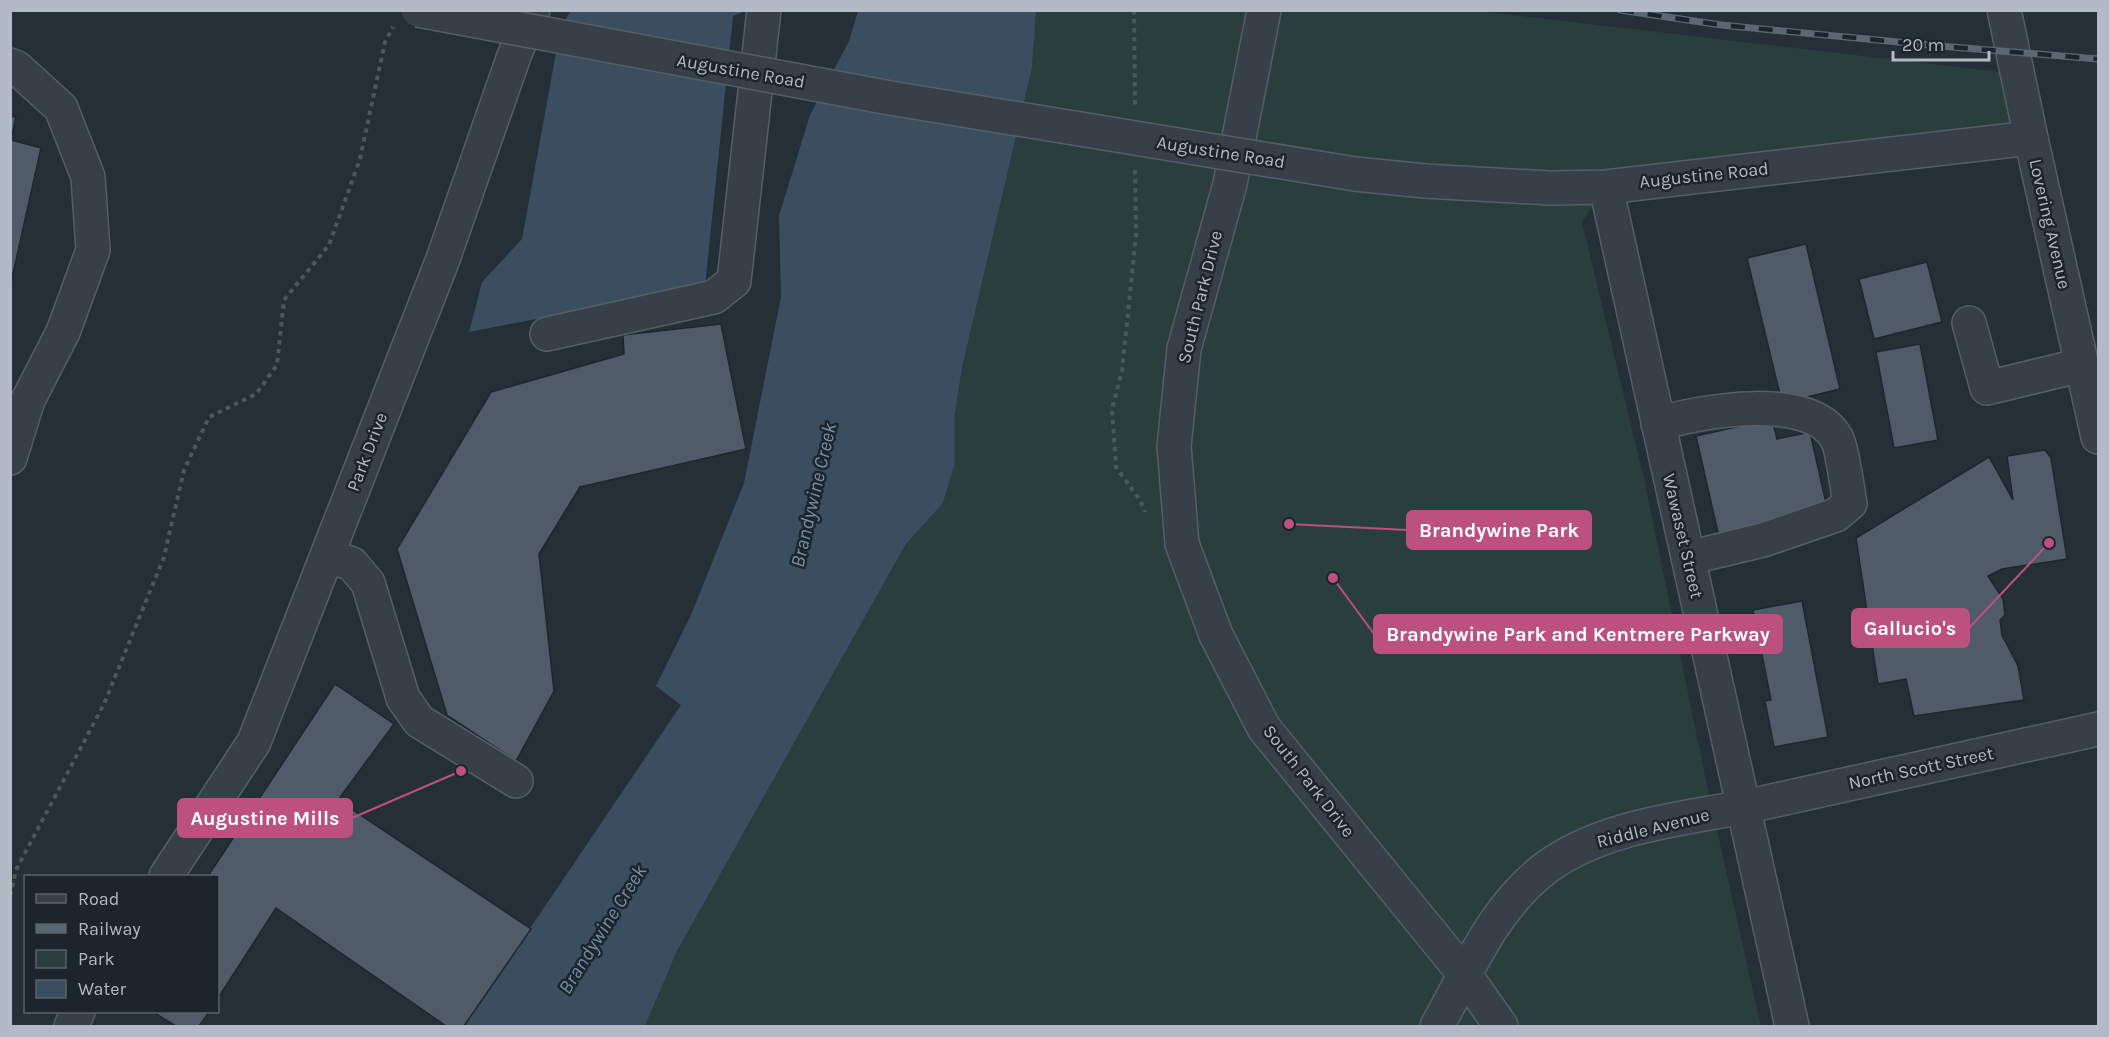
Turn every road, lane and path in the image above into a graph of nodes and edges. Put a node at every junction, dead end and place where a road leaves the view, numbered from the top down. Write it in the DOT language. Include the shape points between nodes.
graph roads {
  1 [pos="533,10"];
  2 [pos="764,10"];
  3 [pos="1134,10"];
  4 [pos="1264,10"];
  5 [pos="2004,10"];
  6 [pos="407,16"];
  7 [pos="10,65"];
  8 [pos="1135,117"];
  9 [pos="2031,138"];
  10 [pos="1135,164"];
  11 [pos="1606,186"];
  12 [pos="1969,323"];
  13 [pos="2086,324"];
  14 [pos="547,334"];
  15 [pos="2082,365"];
  16 [pos="1658,424"];
  17 [pos="2098,430"];
  18 [pos="13,443"];
  19 [pos="1148,520"];
  20 [pos="327,555"];
  21 [pos="1688,558"];
  22 [pos="2098,729"];
  23 [pos="516,782"];
  24 [pos="1743,807"];
  25 [pos="167,875"];
  26 [pos="10,896"];
  27 [pos="1465,975"];
  28 [pos="1437,1026"];
  29 [pos="1501,1026"];
  30 [pos="1792,1026"];
  1 -- 20 [label="street, Park Drive" via="443,259"];
  2 -- 14 [label="street" via="734,281 714,297"];
  3 -- 8 [label="path"];
  4 -- 27 [label="street, South Park Drive" via="1230,184 1184,349 1174,446 1182,544 1216,635 1264,728"];
  5 -- 9 [label="street, Lovering Avenue"];
  6 -- 11 [label="street, Augustine Road, bridge" via="1355,174 1550,188"];
  6 -- 26 [label="path" via="385,42 360,159 329,244 284,300 277,365 256,394 209,417 184,470 164,557 104,704 16,870"];
  7 -- 18 [label="street" via="61,108 88,177 93,250 63,332 28,400"];
  9 -- 11 [label="street, Augustine Road"];
  9 -- 13 [label="street, Lovering Avenue"];
  10 -- 19 [label="path" via="1136,235 1122,371 1112,409 1116,466 1140,500"];
  11 -- 16 [label="street, Wawaset Street"];
  12 -- 15 [label="street" via="1987,388"];
  13 -- 15 [label="street, Lovering Avenue"];
  15 -- 17 [label="street, Lovering Avenue"];
  16 -- 21 [label="street, Wawaset Street"];
  16 -- 21 [label="street" via="1743,408 1798,412 1825,424 1837,440 1850,503 1836,515 1763,540"];
  20 -- 23 [label="street" via="352,564 368,583 403,698 419,721"];
  20 -- 25 [label="street, Park Drive" via="254,742"];
  21 -- 24 [label="street, Wawaset Street"];
  22 -- 24 [label="street, North Scott Street"];
  24 -- 27 [label="street, Riddle Avenue" via="1615,835 1578,849 1546,868 1506,906"];
  24 -- 30 [label="street, Wawaset Street"];
  27 -- 28 [label="street, Riddle Avenue"];
  27 -- 29 [label="street, South Park Drive"];
}
